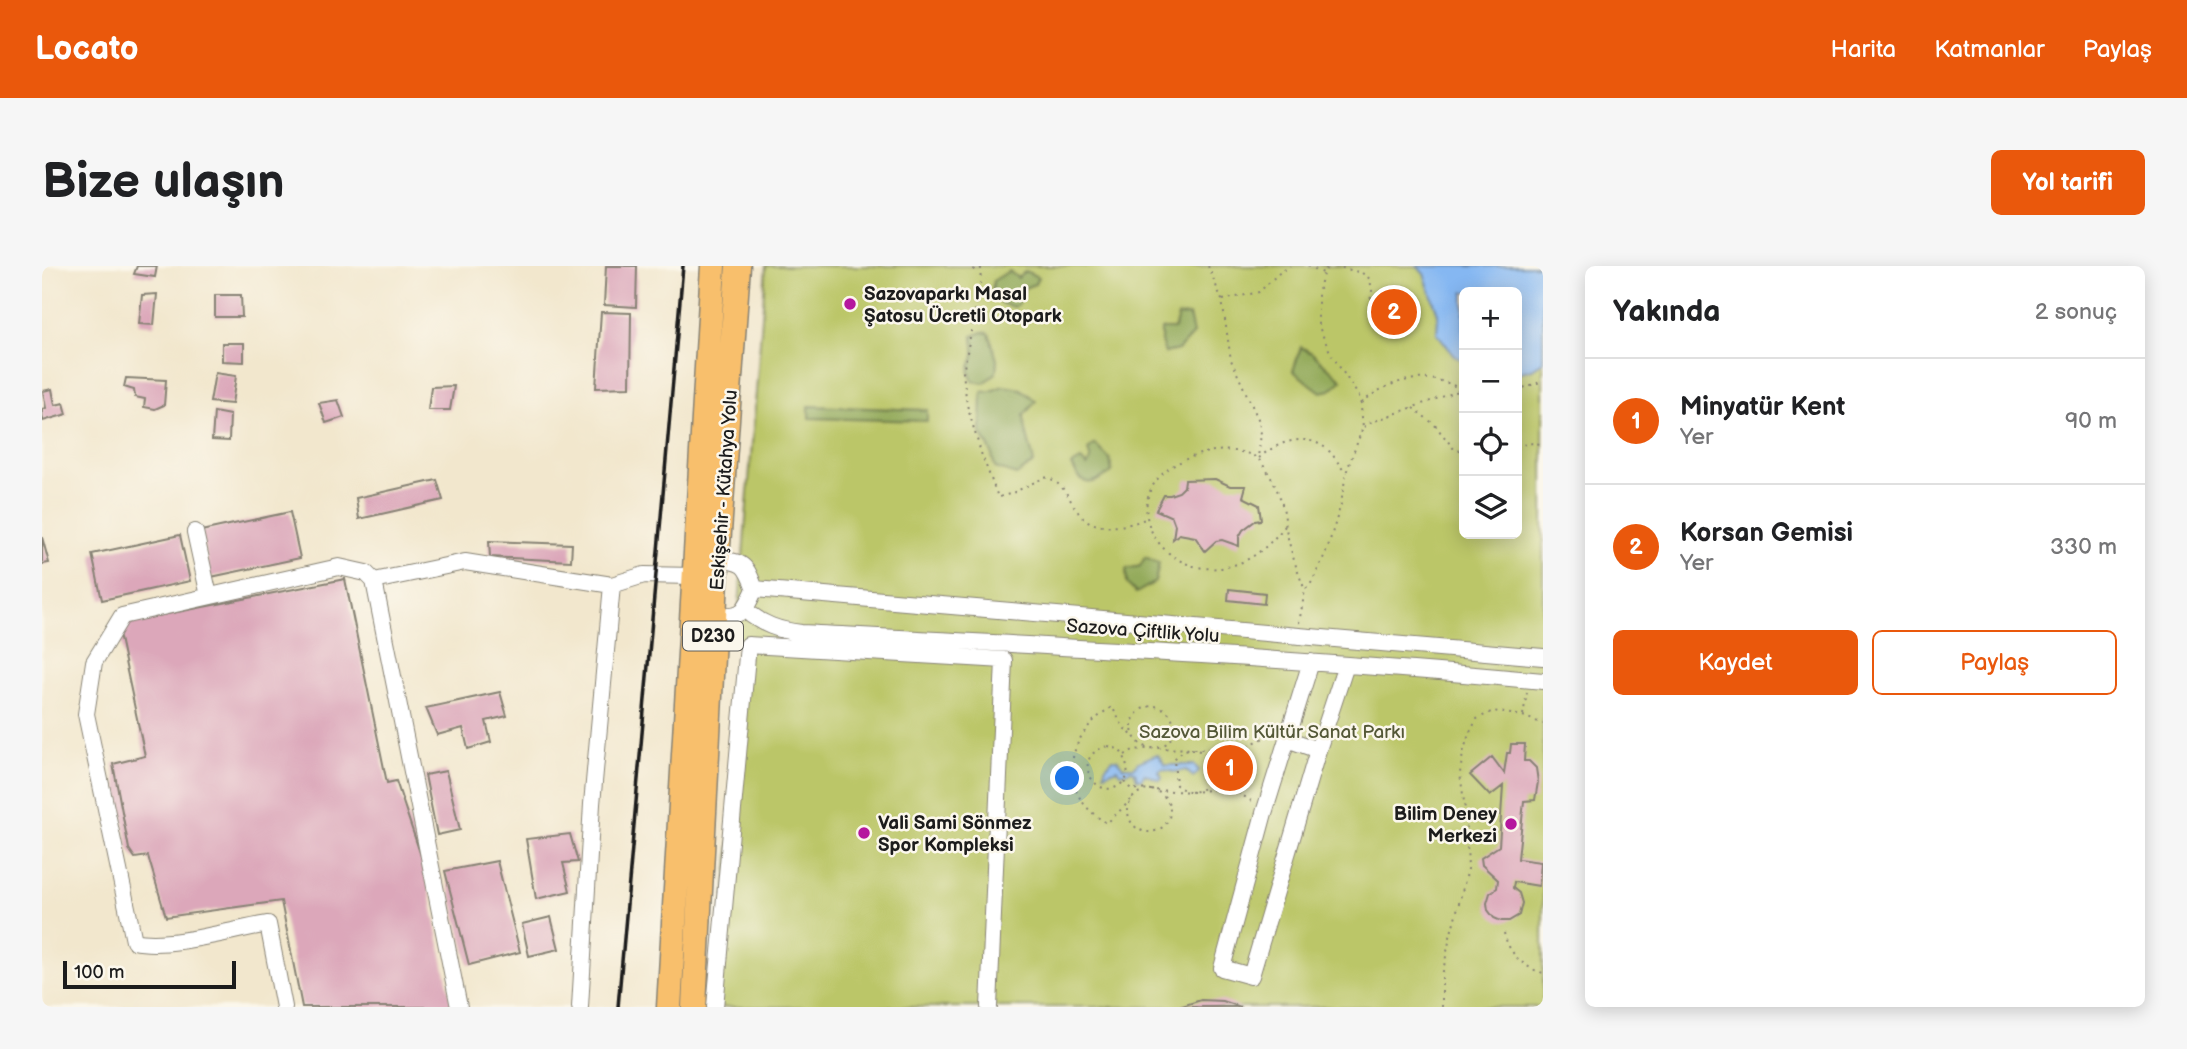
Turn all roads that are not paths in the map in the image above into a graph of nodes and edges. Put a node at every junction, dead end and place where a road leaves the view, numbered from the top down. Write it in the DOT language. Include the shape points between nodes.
graph roads {
  1 [pos="713,266"];
  2 [pos="738,266"];
  3 [pos="195,532"];
  4 [pos="718,560"];
  5 [pos="694,576"];
  6 [pos="374,581"];
  7 [pos="612,585"];
  8 [pos="755,589"];
  9 [pos="209,597"];
  10 [pos="745,610"];
  11 [pos="715,615"];
  12 [pos="1297,635"];
  13 [pos="1543,657"];
  14 [pos="1293,660"];
  15 [pos="1311,662"];
  16 [pos="1346,665"];
  17 [pos="1536,680"];
  18 [pos="1287,739"];
  19 [pos="1318,750"];
  20 [pos="284,1007"];
  21 [pos="459,1007"];
  22 [pos="580,1007"];
  23 [pos="669,1007"];
  24 [pos="694,1007"];
  25 [pos="715,1007"];
  26 [pos="989,1007"];
  1 -- 5 [label="highway, Eskişehir - Kütahya Yolu / D230"];
  2 -- 4 [label="highway, Eskişehir - Kütahya Yolu / D230"];
  3 -- 9 [label="street"];
  4 -- 8 [label="street" via="736,561 747,569"];
  4 -- 11 [label="highway, Eskişehir - Kütahya Yolu / D230"];
  5 -- 7 [label="street" via="650,575"];
  5 -- 23 [label="highway, Eskişehir - Kütahya Yolu / D230"];
  6 -- 7 [label="street" via="465,562"];
  6 -- 9 [label="street" via="366,573 339,567"];
  6 -- 21 [label="street"];
  7 -- 22 [label="street"];
  8 -- 10 [label="street"];
  8 -- 12 [label="street, Sazova Çiftlik Yolu"];
  9 -- 20 [label="street" via="122,616 94,662 86,714 134,941 173,941 268,924"];
  10 -- 11 [label="street" via="733,616"];
  10 -- 14 [label="street, Sazova Çiftlik Yolu" via="776,630 801,633"];
  11 -- 24 [label="highway, Eskişehir - Kütahya Yolu / D230"];
  12 -- 13 [label="street, Sazova Çiftlik Yolu"];
  12 -- 14 [label="street"];
  14 -- 15 [label="street, Sazova Çiftlik Yolu"];
  15 -- 16 [label="street, Sazova Çiftlik Yolu"];
  15 -- 18 [label="street"];
  16 -- 17 [label="street, Sazova Çiftlik Yolu"];
  16 -- 19 [label="street"];
  18 -- 19 [label="street"];
  18 -- 19 [label="street" via="1222,968 1251,976"];
  25 -- 26 [label="street" via="748,645 1004,660"];
}
